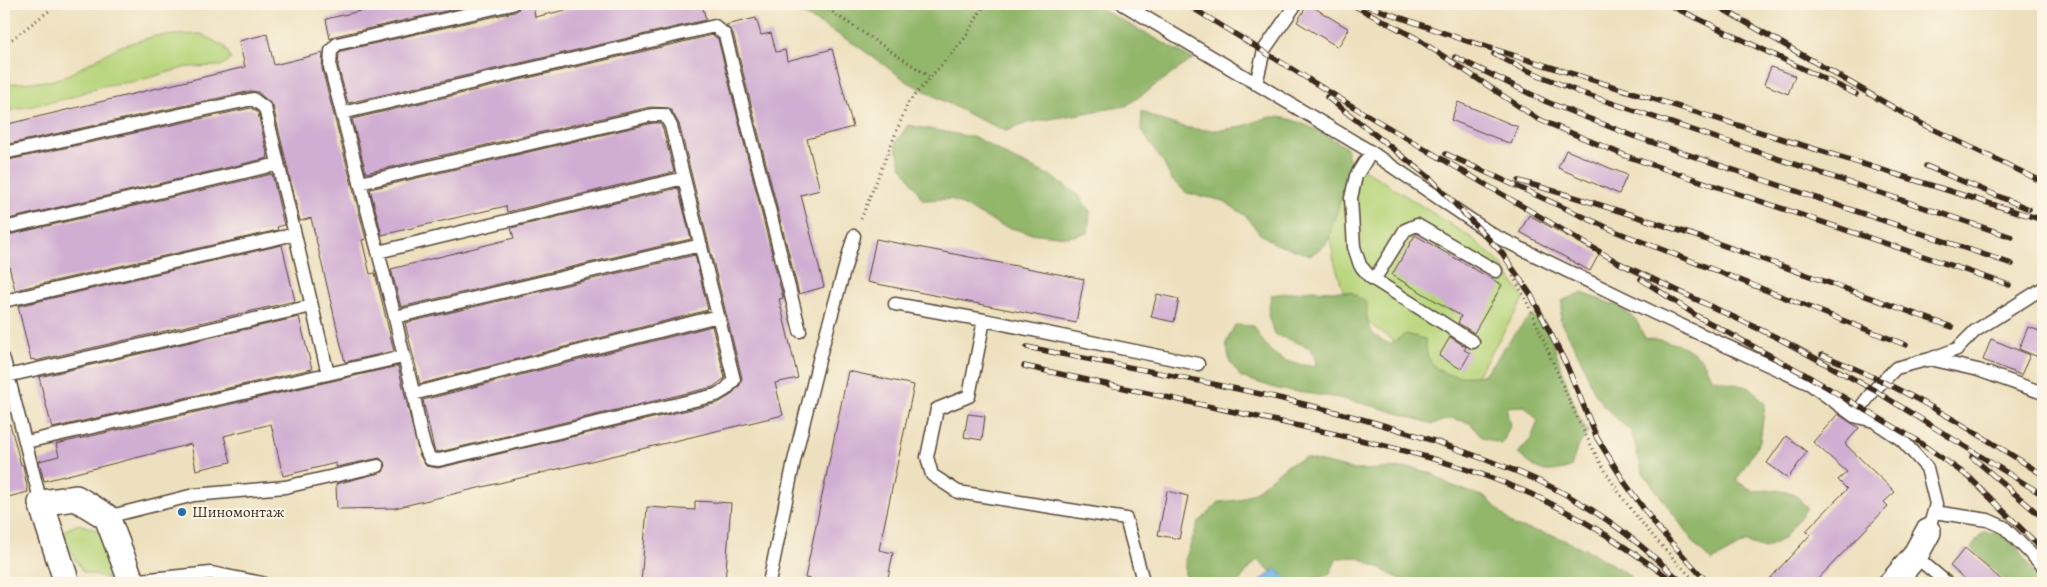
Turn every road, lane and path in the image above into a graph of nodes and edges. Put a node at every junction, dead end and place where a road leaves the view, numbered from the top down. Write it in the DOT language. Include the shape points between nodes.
graph roads {
  1 [pos="58,4"];
  2 [pos="512,4"];
  3 [pos="820,4"];
  4 [pos="985,4"];
  5 [pos="1123,4"];
  6 [pos="1296,4"];
  7 [pos="4,45"];
  8 [pos="930,77"];
  9 [pos="1256,84"];
  10 [pos="342,113"];
  11 [pos="4,152"];
  12 [pos="1371,152"];
  13 [pos="278,164"];
  14 [pos="684,178"];
  15 [pos="360,183"];
  16 [pos="4,228"];
  17 [pos="295,234"];
  18 [pos="854,236"];
  19 [pos="700,245"];
  20 [pos="378,252"];
  21 [pos="1510,270"];
  22 [pos="1496,271"];
  23 [pos="1374,280"];
  24 [pos="2043,288"];
  25 [pos="4,301"];
  26 [pos="895,304"];
  27 [pos="312,306"];
  28 [pos="718,316"];
  29 [pos="395,317"];
  30 [pos="984,320"];
  31 [pos="800,331"];
  32 [pos="1474,342"];
  33 [pos="403,357"];
  34 [pos="1930,359"];
  35 [pos="4,360"];
  36 [pos="1198,364"];
  37 [pos="328,374"];
  38 [pos="7,376"];
  39 [pos="2043,393"];
  40 [pos="413,394"];
  41 [pos="1854,416"];
  42 [pos="26,442"];
  43 [pos="378,466"];
  44 [pos="41,503"];
  45 [pos="107,518"];
  46 [pos="1931,522"];
  47 [pos="1916,556"];
  48 [pos="2043,566"];
  49 [pos="4,578"];
  50 [pos="127,582"];
  51 [pos="16,583"];
  52 [pos="67,583"];
  53 [pos="262,583"];
  54 [pos="769,583"];
  55 [pos="1141,583"];
  56 [pos="1697,583"];
  57 [pos="1892,583"];
  58 [pos="1947,583"];
  1 -- 7 [label="path"];
  2 -- 10 [label="lane" via="337,44 331,51 330,67"];
  3 -- 8 [label="path"];
  4 -- 8 [label="path" via="964,38"];
  5 -- 9 [label="lane"];
  6 -- 9 [label="lane" via="1264,50"];
  8 -- 18 [label="path" via="908,103"];
  9 -- 12 [label="lane"];
  10 -- 15 [label="lane"];
  10 -- 31 [label="lane" via="715,26 725,35"];
  11 -- 13 [label="lane" via="254,99 265,108"];
  12 -- 23 [label="lane" via="1356,176 1351,207 1354,247 1360,265"];
  12 -- 41 [label="lane" via="1493,235 1810,384"];
  13 -- 16 [label="lane"];
  13 -- 17 [label="lane"];
  14 -- 15 [label="lane" via="671,126 665,115 652,115"];
  14 -- 19 [label="lane"];
  14 -- 20 [label="lane"];
  15 -- 20 [label="lane"];
  17 -- 25 [label="lane"];
  17 -- 27 [label="lane"];
  18 -- 54 [label="lane" via="794,461"];
  19 -- 28 [label="lane"];
  19 -- 29 [label="lane"];
  20 -- 29 [label="lane"];
  21 -- 56 [label="path" via="1526,298 1589,441 1616,488 1648,531"];
  22 -- 23 [label="lane" via="1417,225 1406,230"];
  23 -- 32 [label="lane"];
  24 -- 34 [label="lane" via="1975,331 1957,349"];
  26 -- 30 [label="lane"];
  27 -- 37 [label="lane"];
  27 -- 38 [label="lane"];
  28 -- 40 [label="lane"];
  28 -- 40 [label="lane" via="734,380 716,395 439,460 430,459 425,450"];
  29 -- 33 [label="lane"];
  30 -- 36 [label="lane"];
  30 -- 55 [label="lane" via="969,396 937,409 927,457 932,475 958,492 1126,520"];
  33 -- 37 [label="lane"];
  33 -- 40 [label="lane"];
  34 -- 39 [label="lane" via="1978,370"];
  34 -- 41 [label="lane" via="1896,368"];
  35 -- 38 [label="lane"];
  37 -- 42 [label="lane"];
  38 -- 42 [label="lane"];
  41 -- 46 [label="lane" via="1874,421 1902,440 1927,468 1936,504"];
  42 -- 44 [label="lane"];
  43 -- 45 [label="lane" via="285,487 194,495"];
  44 -- 45 [label="street" via="76,498"];
  44 -- 52 [label="street"];
  45 -- 50 [label="street"];
  46 -- 47 [label="street"];
  46 -- 48 [label="lane" via="1988,520 2004,528"];
  47 -- 57 [label="street"];
  47 -- 58 [label="lane"];
  49 -- 51 [label="path"];
  50 -- 53 [label="lane" via="211,573"];
}
